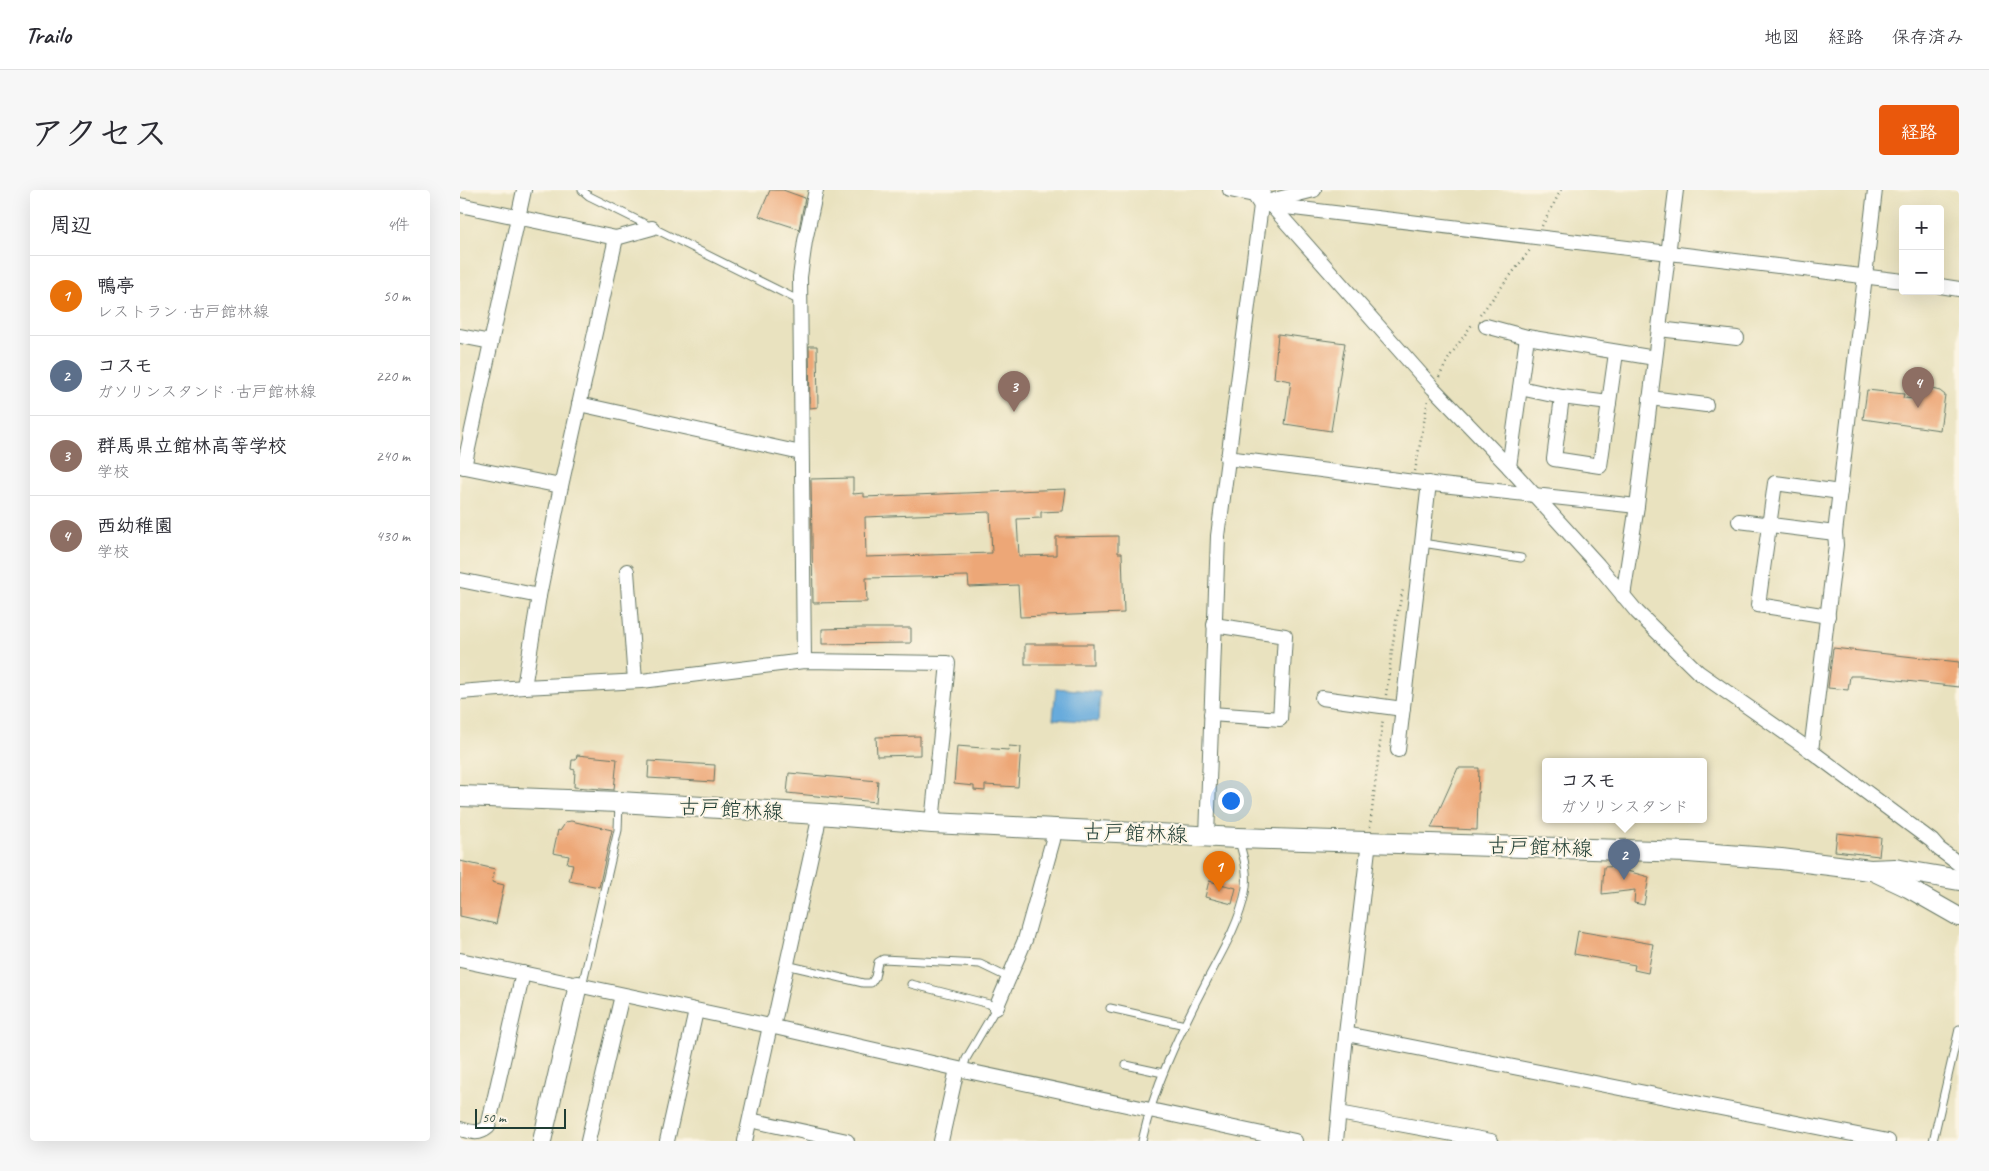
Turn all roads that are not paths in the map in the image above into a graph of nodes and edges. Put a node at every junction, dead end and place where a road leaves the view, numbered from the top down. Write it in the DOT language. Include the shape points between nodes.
graph roads {
  1 [pos="524,190"];
  2 [pos="582,190"];
  3 [pos="816,190"];
  4 [pos="1230,190"];
  5 [pos="1314,190"];
  6 [pos="1676,190"];
  7 [pos="1875,190"];
  8 [pos="1265,200"];
  9 [pos="460,205"];
  10 [pos="518,218"];
  11 [pos="652,228"];
  12 [pos="616,238"];
  13 [pos="1669,254"];
  14 [pos="1864,276"];
  15 [pos="1899,280"];
  16 [pos="1944,287"];
  17 [pos="1959,289"];
  18 [pos="800,301"];
  19 [pos="1486,326"];
  20 [pos="1659,329"];
  21 [pos="460,336"];
  22 [pos="1527,336"];
  23 [pos="1737,338"];
  24 [pos="491,342"];
  25 [pos="1616,353"];
  26 [pos="1655,358"];
  27 [pos="1520,388"];
  28 [pos="1562,397"];
  29 [pos="1650,398"];
  30 [pos="1609,403"];
  31 [pos="579,404"];
  32 [pos="1706,404"];
  33 [pos="801,453"];
  34 [pos="1227,458"];
  35 [pos="462,466"];
  36 [pos="1509,467"];
  37 [pos="1429,484"];
  38 [pos="561,486"];
  39 [pos="1840,492"];
  40 [pos="1532,494"];
  41 [pos="1637,506"];
  42 [pos="1739,521"];
  43 [pos="1770,525"];
  44 [pos="1836,533"];
  45 [pos="1422,543"];
  46 [pos="1521,558"];
  47 [pos="627,571"];
  48 [pos="460,580"];
  49 [pos="539,596"];
  50 [pos="1623,596"];
  51 [pos="1828,616"];
  52 [pos="1214,625"];
  53 [pos="804,661"];
  54 [pos="635,681"];
  55 [pos="524,686"];
  56 [pos="460,692"];
  57 [pos="1322,698"];
  58 [pos="1403,709"];
  59 [pos="1211,714"];
  60 [pos="1398,750"];
  61 [pos="1811,751"];
  62 [pos="460,796"];
  63 [pos="619,802"];
  64 [pos="819,814"];
  65 [pos="932,823"];
  66 [pos="1053,830"];
  67 [pos="1207,836"];
  68 [pos="1369,836"];
  69 [pos="1238,838"];
  70 [pos="1959,864"];
  71 [pos="1870,870"];
  72 [pos="1959,880"];
  73 [pos="1959,917"];
  74 [pos="460,960"];
  75 [pos="786,965"];
  76 [pos="523,973"];
  77 [pos="1010,978"];
  78 [pos="911,984"];
  79 [pos="580,986"];
  80 [pos="622,995"];
  81 [pos="996,1008"];
  82 [pos="1110,1008"];
  83 [pos="696,1011"];
  84 [pos="1185,1025"];
  85 [pos="770,1026"];
  86 [pos="1959,1029"];
  87 [pos="1346,1034"];
  88 [pos="1126,1065"];
  89 [pos="960,1070"];
  90 [pos="1163,1073"];
  91 [pos="1149,1109"];
  92 [pos="1339,1113"];
  93 [pos="750,1120"];
  94 [pos="460,1129"];
  95 [pos="542,1141"];
  96 [pos="588,1141"];
  97 [pos="667,1141"];
  98 [pos="745,1141"];
  99 [pos="847,1141"];
  100 [pos="941,1141"];
  101 [pos="1142,1141"];
  102 [pos="1295,1141"];
  103 [pos="1336,1141"];
  104 [pos="1491,1141"];
  105 [pos="1888,1141"];
  106 [pos="1933,1141"];
  1 -- 10 [label="street"];
  2 -- 11 [label="lane"];
  3 -- 18 [label="street" via="805,241"];
  4 -- 8 [label="street"];
  5 -- 8 [label="street"];
  6 -- 13 [label="street"];
  7 -- 14 [label="street"];
  8 -- 13 [label="street"];
  8 -- 34 [label="street"];
  8 -- 36 [label="street" via="1433,388"];
  9 -- 10 [label="street"];
  10 -- 12 [label="street"];
  10 -- 24 [label="street"];
  11 -- 12 [label="street"];
  11 -- 18 [label="lane"];
  12 -- 31 [label="street"];
  13 -- 14 [label="street"];
  13 -- 20 [label="street"];
  14 -- 15 [label="street"];
  14 -- 39 [label="street"];
  16 -- 17 [label="street"];
  18 -- 33 [label="street"];
  19 -- 22 [label="street"];
  20 -- 23 [label="street"];
  20 -- 26 [label="street"];
  21 -- 24 [label="street"];
  22 -- 25 [label="street"];
  22 -- 27 [label="street"];
  24 -- 35 [label="street"];
  25 -- 26 [label="street"];
  25 -- 30 [label="street"];
  26 -- 29 [label="street"];
  27 -- 28 [label="street"];
  27 -- 36 [label="street"];
  28 -- 30 [label="street"];
  28 -- 30 [label="street" via="1554,459 1600,466"];
  29 -- 32 [label="street"];
  29 -- 41 [label="street"];
  31 -- 33 [label="street"];
  31 -- 38 [label="street"];
  33 -- 53 [label="street"];
  34 -- 37 [label="street"];
  34 -- 52 [label="street" via="1218,536"];
  35 -- 38 [label="street"];
  36 -- 40 [label="street"];
  37 -- 40 [label="street"];
  37 -- 45 [label="street"];
  38 -- 49 [label="street"];
  39 -- 43 [label="street" via="1775,483"];
  39 -- 44 [label="street"];
  40 -- 41 [label="street"];
  40 -- 50 [label="street"];
  41 -- 50 [label="street"];
  42 -- 43 [label="street"];
  43 -- 44 [label="street"];
  43 -- 51 [label="street" via="1758,606"];
  44 -- 51 [label="street"];
  45 -- 46 [label="lane"];
  45 -- 58 [label="street"];
  47 -- 54 [label="street"];
  48 -- 49 [label="street"];
  49 -- 55 [label="street"];
  50 -- 61 [label="street" via="1698,672"];
  51 -- 61 [label="street"];
  52 -- 59 [label="street"];
  52 -- 59 [label="street" via="1285,636 1280,719"];
  53 -- 54 [label="street"];
  53 -- 65 [label="street" via="948,663"];
  54 -- 55 [label="street"];
  55 -- 56 [label="street"];
  57 -- 58 [label="street"];
  58 -- 60 [label="street"];
  59 -- 67 [label="street"];
  61 -- 70 [label="street"];
  62 -- 63 [label="main road, 古戸館林線"];
  63 -- 64 [label="main road, 古戸館林線"];
  63 -- 79 [label="lane" via="618,830"];
  64 -- 65 [label="main road, 古戸館林線"];
  64 -- 75 [label="street"];
  65 -- 66 [label="main road, 古戸館林線"];
  66 -- 67 [label="main road, 古戸館林線"];
  66 -- 77 [label="street" via="1025,940"];
  67 -- 69 [label="main road, 古戸館林線"];
  68 -- 69 [label="main road, 古戸館林線"];
  68 -- 71 [label="main road, 古戸館林線" via="1688,852"];
  68 -- 87 [label="street"];
  69 -- 84 [label="lane" via="1247,874 1245,893 1226,942"];
  71 -- 72 [label="main road, 古戸館林線" via="1895,869"];
  71 -- 73 [label="street"];
  74 -- 76 [label="street"];
  75 -- 77 [label="lane" via="863,983 871,983 878,962 883,959 980,964"];
  75 -- 85 [label="street" via="775,1018"];
  76 -- 79 [label="street"];
  76 -- 94 [label="street" via="488,1127 475,1133"];
  77 -- 81 [label="street"];
  78 -- 81 [label="lane"];
  79 -- 80 [label="street"];
  79 -- 95 [label="street"];
  80 -- 83 [label="street"];
  80 -- 96 [label="street"];
  81 -- 89 [label="lane"];
  82 -- 84 [label="lane"];
  83 -- 85 [label="street"];
  83 -- 97 [label="street"];
  84 -- 90 [label="lane"];
  85 -- 89 [label="street"];
  85 -- 93 [label="street"];
  86 -- 106 [label="lane"];
  87 -- 92 [label="street"];
  87 -- 105 [label="street"];
  88 -- 90 [label="lane"];
  89 -- 91 [label="street"];
  89 -- 100 [label="street"];
  90 -- 91 [label="lane"];
  91 -- 101 [label="lane"];
  91 -- 102 [label="street"];
  92 -- 103 [label="street"];
  92 -- 104 [label="street"];
  93 -- 98 [label="street"];
  93 -- 99 [label="street"];
}
